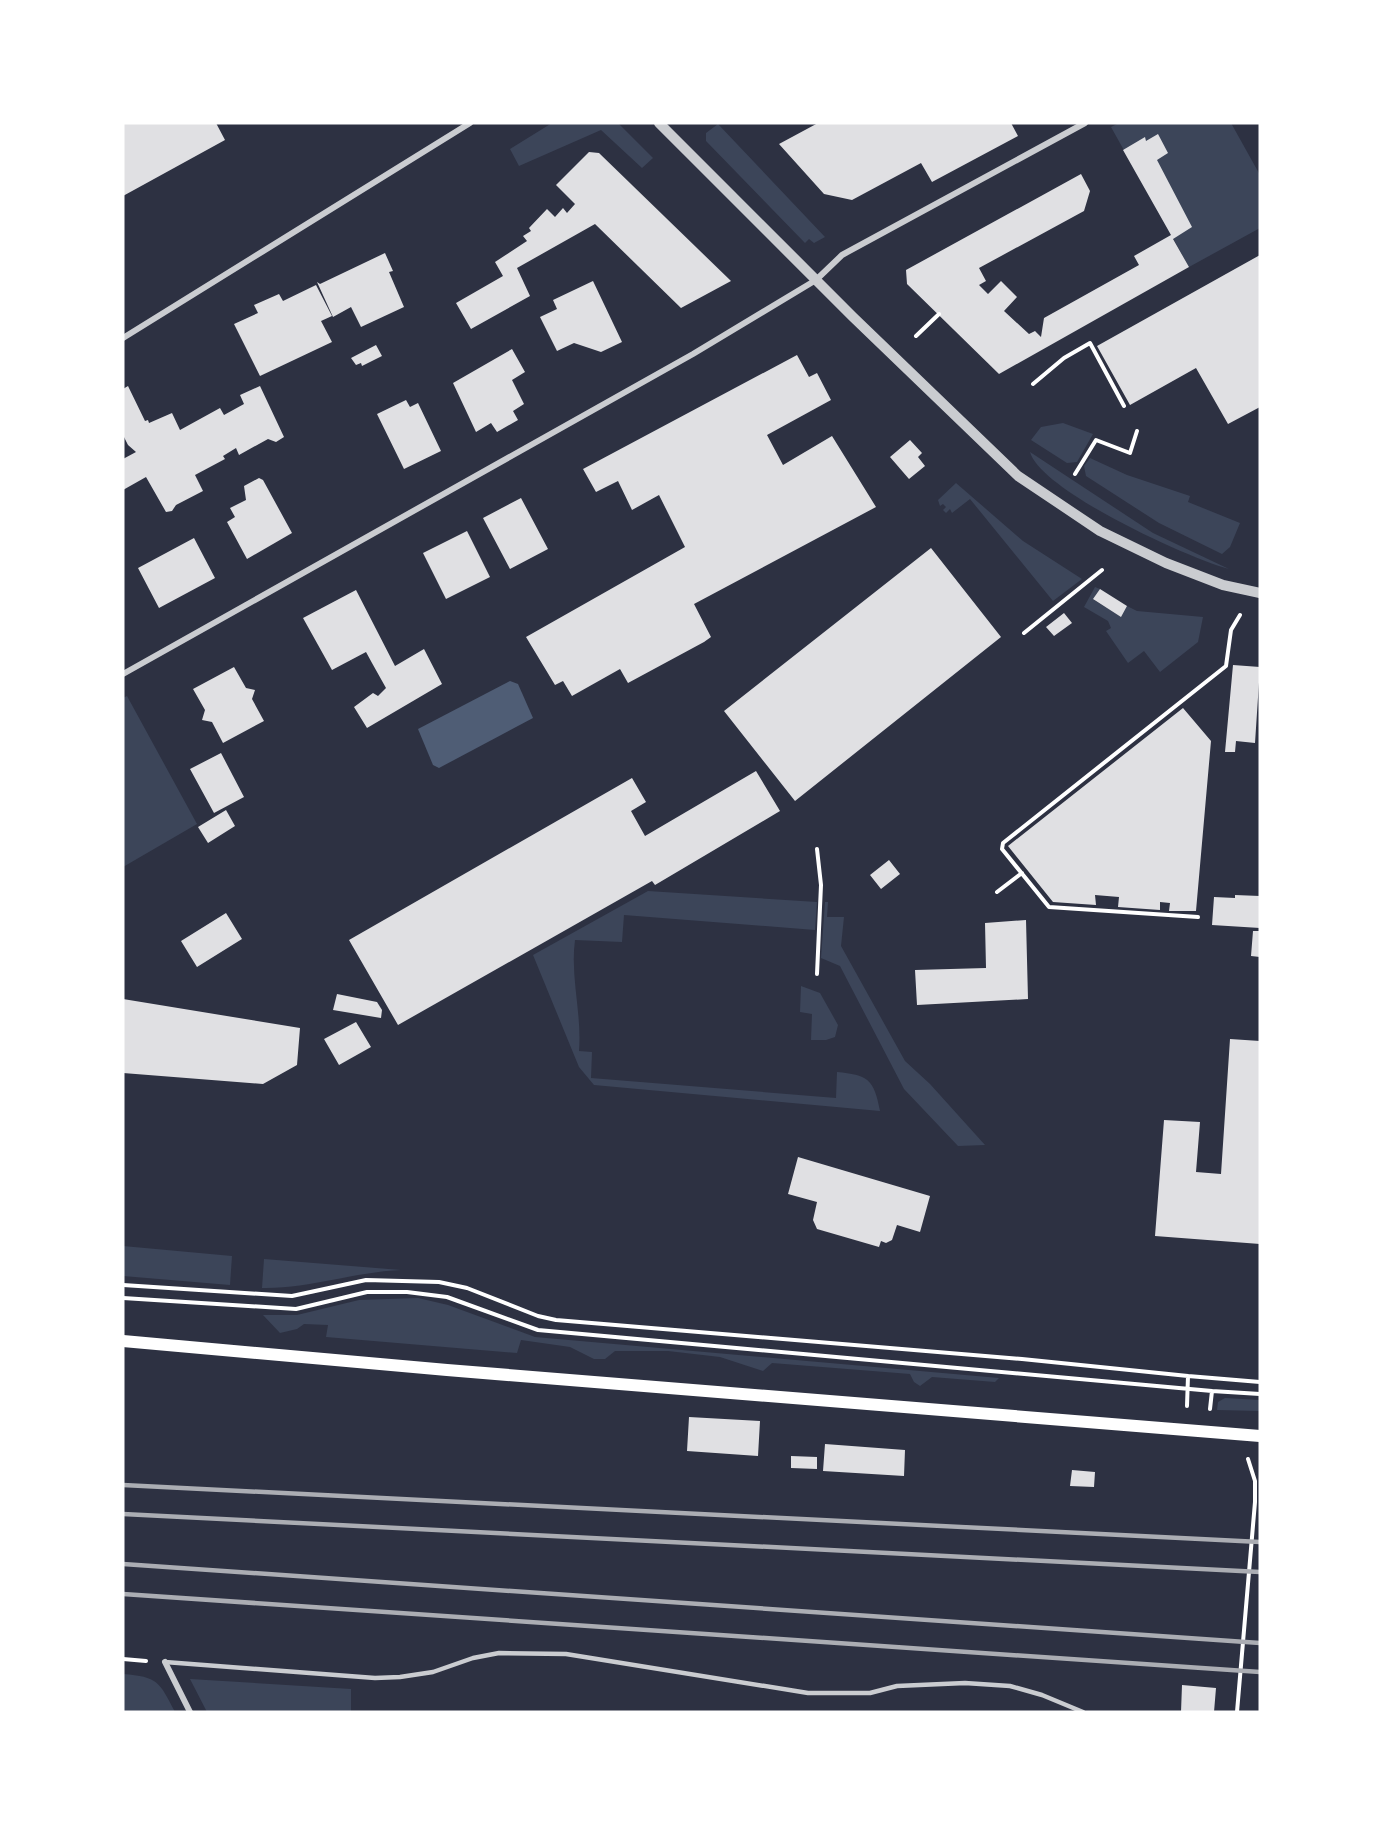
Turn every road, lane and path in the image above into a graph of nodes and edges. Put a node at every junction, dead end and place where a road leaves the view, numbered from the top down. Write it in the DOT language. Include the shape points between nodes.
graph roads {
  1 [pos="470,123"];
  2 [pos="659,123"];
  3 [pos="1086,123"];
  4 [pos="816,280"];
  5 [pos="939,314"];
  6 [pos="916,336"];
  7 [pos="123,338"];
  8 [pos="1034,384"];
  9 [pos="1124,406"];
  10 [pos="1137,431"];
  11 [pos="1075,474"];
  12 [pos="1102,570"];
  13 [pos="1260,593"];
  14 [pos="1240,615"];
  15 [pos="1024,633"];
  16 [pos="123,674"];
  17 [pos="817,849"];
  18 [pos="1022,873"];
  19 [pos="998,892"];
  20 [pos="1198,917"];
  21 [pos="817,974"];
  22 [pos="123,1285"];
  23 [pos="123,1298"];
  24 [pos="123,1341"];
  25 [pos="1188,1376"];
  26 [pos="1260,1382"];
  27 [pos="1188,1390"];
  28 [pos="1212,1391"];
  29 [pos="1260,1394"];
  30 [pos="1184,1429"];
  31 [pos="1208,1431"];
  32 [pos="1260,1436"];
  33 [pos="1242,1457"];
  34 [pos="165,1662"];
  35 [pos="190,1712"];
  36 [pos="1083,1712"];
  37 [pos="1237,1712"];
  1 -- 7 [label="street"];
  2 -- 4 [label="street"];
  3 -- 4 [label="street" via="842,255"];
  4 -- 13 [label="street" via="1018,476 1056,504 1166,563 1223,585"];
  4 -- 16 [label="street" via="693,354"];
  5 -- 6 [label="path"];
  8 -- 9 [label="path" via="1064,357 1090,343"];
  10 -- 11 [label="path" via="1130,453 1095,440"];
  12 -- 15 [label="path"];
  14 -- 18 [label="path" via="1231,630 1226,666 1005,840 1002,849"];
  17 -- 21 [label="path" via="821,885"];
  18 -- 19 [label="path"];
  18 -- 20 [label="path" via="1049,907"];
  22 -- 25 [label="path" via="292,1296 366,1280 439,1282 556,1320"];
  23 -- 27 [label="path" via="296,1309 367,1292 407,1292 447,1297 538,1330"];
  24 -- 30 [label="main road"];
  25 -- 26 [label="path"];
  25 -- 27 [label="path"];
  27 -- 28 [label="path"];
  27 -- 30 [label="path"];
  28 -- 29 [label="path"];
  28 -- 31 [label="path"];
  30 -- 31 [label="main road"];
  31 -- 32 [label="main road"];
  33 -- 37 [label="path" via="1248,1459 1255,1481"];
  34 -- 35 [label="street"];
  34 -- 36 [label="lane" via="392,1678 433,1672 499,1653 566,1654 808,1693 870,1693 897,1686 965,1683 1010,1686"];
}
